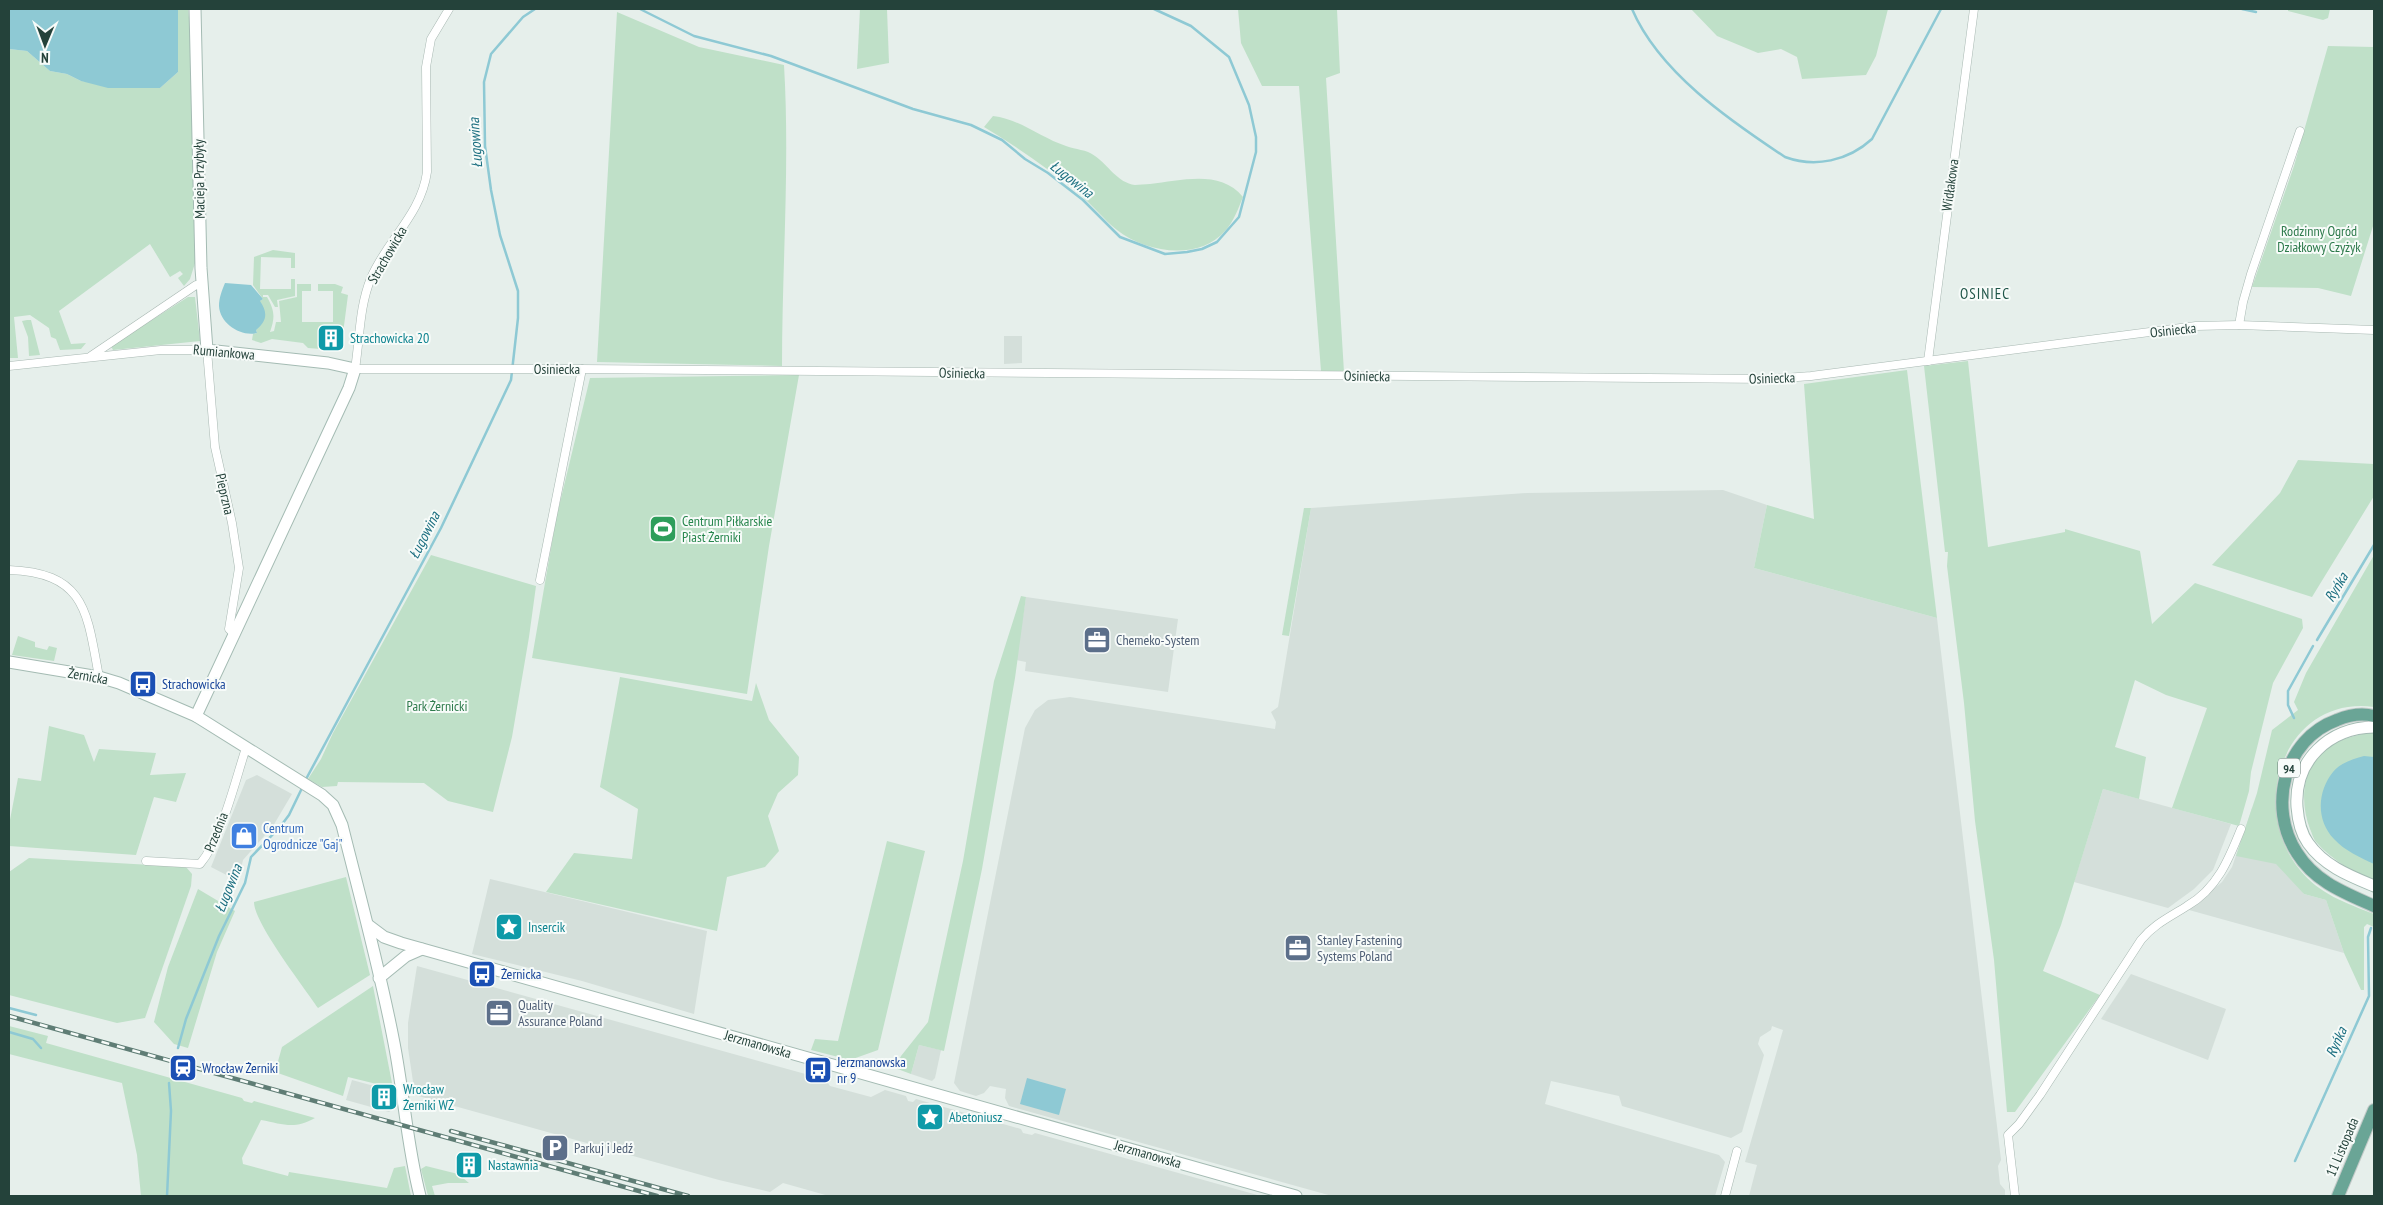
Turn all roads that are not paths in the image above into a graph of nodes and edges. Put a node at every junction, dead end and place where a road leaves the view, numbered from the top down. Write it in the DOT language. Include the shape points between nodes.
graph roads {
  1 [pos="194,9"];
  2 [pos="450,9"];
  3 [pos="1974,9"];
  4 [pos="2300,131"];
  5 [pos="202,285"];
  6 [pos="2239,325"];
  7 [pos="2374,330"];
  8 [pos="207,350"];
  9 [pos="91,356"];
  10 [pos="1928,361"];
  11 [pos="9,366"];
  12 [pos="582,368"];
  13 [pos="356,369"];
  14 [pos="9,570"];
  15 [pos="540,580"];
  16 [pos="235,635"];
  17 [pos="9,662"];
  18 [pos="99,677"];
  19 [pos="196,716"];
  20 [pos="2374,716"];
  21 [pos="2374,727"];
  22 [pos="246,748"];
  23 [pos="2241,829"];
  24 [pos="146,861"];
  25 [pos="2374,886"];
  26 [pos="2374,906"];
  27 [pos="368,924"];
  28 [pos="422,949"];
  29 [pos="379,978"];
  30 [pos="2374,1110"];
  31 [pos="1737,1151"];
  32 [pos="420,1196"];
  33 [pos="1296,1196"];
  34 [pos="1725,1196"];
  35 [pos="2014,1196"];
  36 [pos="2338,1196"];
  1 -- 5 [label="street, Macieja Przybyły"];
  2 -- 13 [label="street, Strachowicka" via="431,39 426,67 425,188 372,276 361,311"];
  3 -- 10 [label="street, Widłakowa"];
  4 -- 6 [label="street" via="2248,284"];
  5 -- 8 [label="street, Macieja Przybyły"];
  5 -- 9 [label="street, Rumiankowa" via="196,285"];
  6 -- 7 [label="street, Osiniecka"];
  6 -- 10 [label="street, Osiniecka" via="2196,326"];
  8 -- 9 [label="street, Rumiankowa"];
  8 -- 13 [label="street, Rumiankowa"];
  8 -- 16 [label="street, Pieprzna" via="215,447 232,523 238,568 229,628"];
  9 -- 11 [label="street, Rumiankowa"];
  10 -- 12 [label="street, Osiniecka" via="1811,376 1722,379"];
  12 -- 13 [label="street, Osiniecka"];
  12 -- 15 [label="street"];
  13 -- 16 [label="street, Strachowicka"];
  14 -- 18 [label="street" via="50,575 72,591 85,614"];
  16 -- 19 [label="street, Strachowicka"];
  17 -- 18 [label="street, Żernicka"];
  18 -- 19 [label="street, Żernicka"];
  19 -- 22 [label="street, Żernicka"];
  20 -- 26 [label="main road, 94" via="2348,716 2326,724 2306,740 2298,749 2286,776 2282,804 2287,833 2297,854 2309,868 2328,885"];
  21 -- 25 [label="street" via="2336,735 2315,751 2303,770 2296,801 2300,830 2314,850 2342,872"];
  22 -- 24 [label="street, Przednia" via="216,838 200,864"];
  22 -- 27 [label="street, Żernicka" via="330,802 337,813"];
  23 -- 35 [label="street" via="2223,871 2208,890 2152,927 2141,940 2040,1095 2008,1135"];
  27 -- 28 [label="street, Jerzmanowska" via="384,937"];
  27 -- 29 [label="street, Żernicka"];
  28 -- 29 [label="street" via="406,956"];
  28 -- 33 [label="street, Jerzmanowska"];
  29 -- 32 [label="street, Żernicka" via="398,1062"];
  30 -- 36 [label="main road, 11 Listopada"];
  31 -- 34 [label="street"];
}
